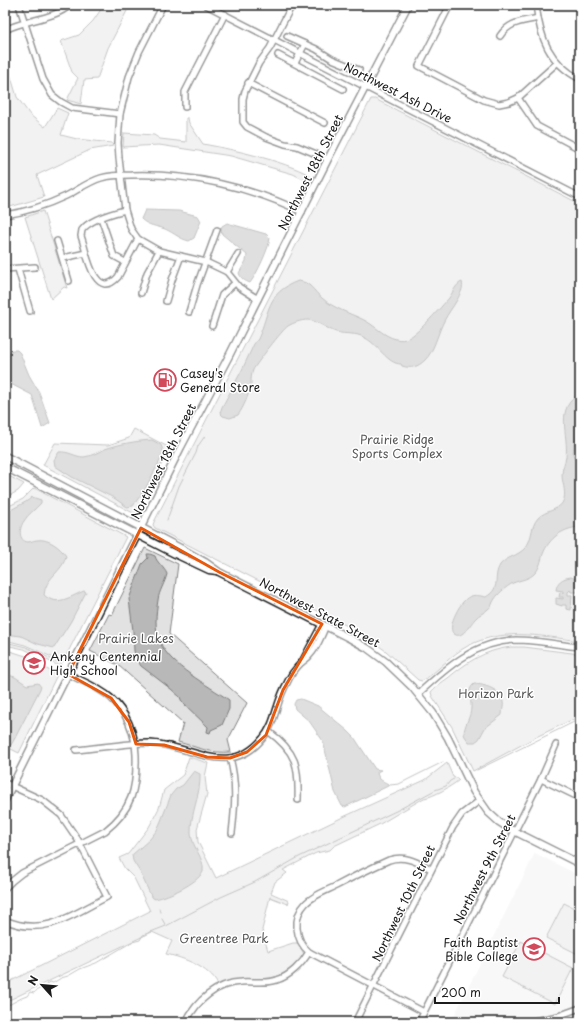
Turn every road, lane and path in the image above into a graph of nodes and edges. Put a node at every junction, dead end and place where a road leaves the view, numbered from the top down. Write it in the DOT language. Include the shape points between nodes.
graph roads {
  1 [pos="19,5"];
  2 [pos="70,5"];
  3 [pos="164,5"];
  4 [pos="206,5"];
  5 [pos="292,5"];
  6 [pos="408,5"];
  7 [pos="450,5"];
  8 [pos="536,5"];
  9 [pos="225,14"];
  10 [pos="538,18"];
  11 [pos="24,23"];
  12 [pos="5,30"];
  13 [pos="287,36"];
  14 [pos="500,36"];
  15 [pos="274,40"];
  16 [pos="305,44"];
  17 [pos="301,53"];
  18 [pos="278,54"];
  19 [pos="558,62"];
  20 [pos="295,64"];
  21 [pos="359,70"];
  22 [pos="580,79"];
  23 [pos="248,84"];
  24 [pos="366,87"];
  25 [pos="344,89"];
  26 [pos="518,98"];
  27 [pos="185,107"];
  28 [pos="120,114"];
  29 [pos="325,123"];
  30 [pos="580,149"];
  31 [pos="328,159"];
  32 [pos="121,175"];
  33 [pos="580,197"];
  34 [pos="125,210"];
  35 [pos="302,212"];
  36 [pos="5,215"];
  37 [pos="101,218"];
  38 [pos="217,230"];
  39 [pos="138,239"];
  40 [pos="57,241"];
  41 [pos="159,251"];
  42 [pos="86,253"];
  43 [pos="238,254"];
  44 [pos="181,256"];
  45 [pos="63,258"];
  46 [pos="125,262"];
  47 [pos="206,262"];
  48 [pos="35,267"];
  49 [pos="5,269"];
  50 [pos="18,269"];
  51 [pos="227,272"];
  52 [pos="69,281"];
  53 [pos="235,283"];
  54 [pos="141,293"];
  55 [pos="258,298"];
  56 [pos="166,301"];
  57 [pos="30,311"];
  58 [pos="189,312"];
  59 [pos="212,326"];
  60 [pos="5,456"];
  61 [pos="5,467"];
  62 [pos="141,528"];
  63 [pos="138,535"];
  64 [pos="219,572"];
  65 [pos="324,625"];
  66 [pos="580,647"];
  67 [pos="68,674"];
  68 [pos="418,694"];
  69 [pos="268,731"];
  70 [pos="136,744"];
  71 [pos="556,746"];
  72 [pos="76,750"];
  73 [pos="230,758"];
  74 [pos="541,779"];
  75 [pos="5,782"];
  76 [pos="12,786"];
  77 [pos="580,798"];
  78 [pos="5,800"];
  79 [pos="298,800"];
  80 [pos="479,801"];
  81 [pos="514,831"];
  82 [pos="232,833"];
  83 [pos="80,845"];
  84 [pos="580,864"];
  85 [pos="431,869"];
  86 [pos="5,888"];
  87 [pos="5,920"];
  88 [pos="309,952"];
  89 [pos="373,986"];
  90 [pos="580,1008"];
  91 [pos="424,1012"];
  92 [pos="54,1022"];
  93 [pos="58,1022"];
  94 [pos="186,1022"];
  95 [pos="355,1022"];
  96 [pos="419,1022"];
  97 [pos="529,1022"];
  1 -- 11 [label="street"];
  2 -- 11 [label="street" via="59,12"];
  3 -- 28 [label="street" via="139,52 129,77"];
  4 -- 9 [label="street, Northwest Ash Drive"];
  5 -- 15 [label="street"];
  6 -- 24 [label="main road, Northwest 18th Street"];
  7 -- 26 [label="street" via="419,66 489,102 502,104"];
  8 -- 10 [label="street"];
  9 -- 15 [label="street, Northwest Ash Drive"];
  9 -- 27 [label="street" via="185,92"];
  10 -- 14 [label="street" via="512,24 506,27"];
  10 -- 19 [label="street" via="544,41"];
  11 -- 12 [label="street"];
  11 -- 28 [label="street" via="45,85 57,100 72,108"];
  13 -- 16 [label="street"];
  15 -- 17 [label="street, Northwest Ash Drive"];
  15 -- 23 [label="street"];
  16 -- 17 [label="street"];
  16 -- 21 [label="street"];
  17 -- 20 [label="street"];
  17 -- 24 [label="street, Northwest Ash Drive"];
  18 -- 20 [label="street"];
  19 -- 22 [label="street"];
  19 -- 26 [label="street"];
  20 -- 25 [label="street"];
  23 -- 29 [label="street"];
  23 -- 31 [label="street" via="243,99 243,122 250,129"];
  24 -- 31 [label="main road, Northwest 18th Street"];
  24 -- 33 [label="street, Northwest Ash Drive"];
  26 -- 30 [label="street" via="537,126"];
  28 -- 32 [label="street" via="118,143"];
  31 -- 35 [label="main road, Northwest 18th Street"];
  32 -- 34 [label="street"];
  32 -- 35 [label="street" via="165,175 214,183 271,199"];
  32 -- 36 [label="street" via="102,178 60,199"];
  34 -- 37 [label="street"];
  34 -- 39 [label="street" via="131,229"];
  35 -- 55 [label="main road, Northwest 18th Street"];
  37 -- 42 [label="street" via="82,230 81,236"];
  37 -- 46 [label="street" via="114,256"];
  38 -- 47 [label="street"];
  39 -- 41 [label="street"];
  39 -- 46 [label="street"];
  40 -- 45 [label="street"];
  41 -- 44 [label="street"];
  41 -- 54 [label="street" via="147,273"];
  42 -- 45 [label="street"];
  42 -- 46 [label="street" via="94,276 102,283 114,282"];
  43 -- 51 [label="street"];
  44 -- 47 [label="street"];
  44 -- 56 [label="street"];
  45 -- 52 [label="street"];
  47 -- 51 [label="street"];
  47 -- 58 [label="street"];
  48 -- 50 [label="street"];
  49 -- 50 [label="street"];
  50 -- 57 [label="street"];
  51 -- 53 [label="street"];
  53 -- 55 [label="street"];
  53 -- 59 [label="street" via="222,295"];
  55 -- 62 [label="main road, Northwest 18th Street"];
  60 -- 62 [label="main road, Northwest State Street"];
  61 -- 63 [label="main road, Northwest State Street"];
  62 -- 63 [label="main road, Northwest 18th Street"];
  62 -- 64 [label="main road, Northwest State Street"];
  63 -- 64 [label="main road, Northwest State Street" via="209,570"];
  63 -- 67 [label="main road, Northwest 18th Street"];
  64 -- 65 [label="main road, Northwest State Street"];
  65 -- 68 [label="main road, Northwest State Street" via="380,657"];
  65 -- 69 [label="street" via="316,648 282,690"];
  66 -- 68 [label="street" via="518,640 489,644 470,652"];
  67 -- 70 [label="street" via="100,689 114,700 129,722"];
  67 -- 76 [label="main road, Northwest 18th Street"];
  68 -- 80 [label="main road, Northwest State Street" via="441,726"];
  69 -- 73 [label="street" via="257,745"];
  69 -- 79 [label="street" via="282,742 293,757 298,772"];
  70 -- 72 [label="street"];
  70 -- 73 [label="street" via="164,745 207,757"];
  70 -- 83 [label="street" via="136,781 127,807 112,826"];
  71 -- 74 [label="street, Northwest 9th Street"];
  73 -- 82 [label="street" via="235,786"];
  74 -- 77 [label="street"];
  74 -- 81 [label="street, Northwest 9th Street"];
  75 -- 76 [label="street"];
  76 -- 78 [label="main road, Northwest 18th Street"];
  76 -- 83 [label="street" via="42,800 56,811 70,826"];
  80 -- 81 [label="main road, Northwest State Street" via="491,816"];
  80 -- 85 [label="street, Northwest 10th Street" via="458,819"];
  81 -- 84 [label="main road, Northwest State Street"];
  81 -- 91 [label="street, Northwest 9th Street"];
  83 -- 86 [label="street" via="22,873"];
  83 -- 87 [label="street" via="107,897 46,926 27,927"];
  85 -- 88 [label="street" via="409,859 393,859 311,898 300,911 297,924 300,941"];
  85 -- 89 [label="street, Northwest 10th Street"];
  88 -- 89 [label="street"];
  88 -- 94 [label="street" via="298,966 282,979 233,983 211,993 195,1007"];
  89 -- 91 [label="street"];
  89 -- 95 [label="street, Northwest 10th Street"];
  90 -- 97 [label="street"];
  91 -- 96 [label="street, Northwest 9th Street"];
  92 -- 93 [label="street"];
}
